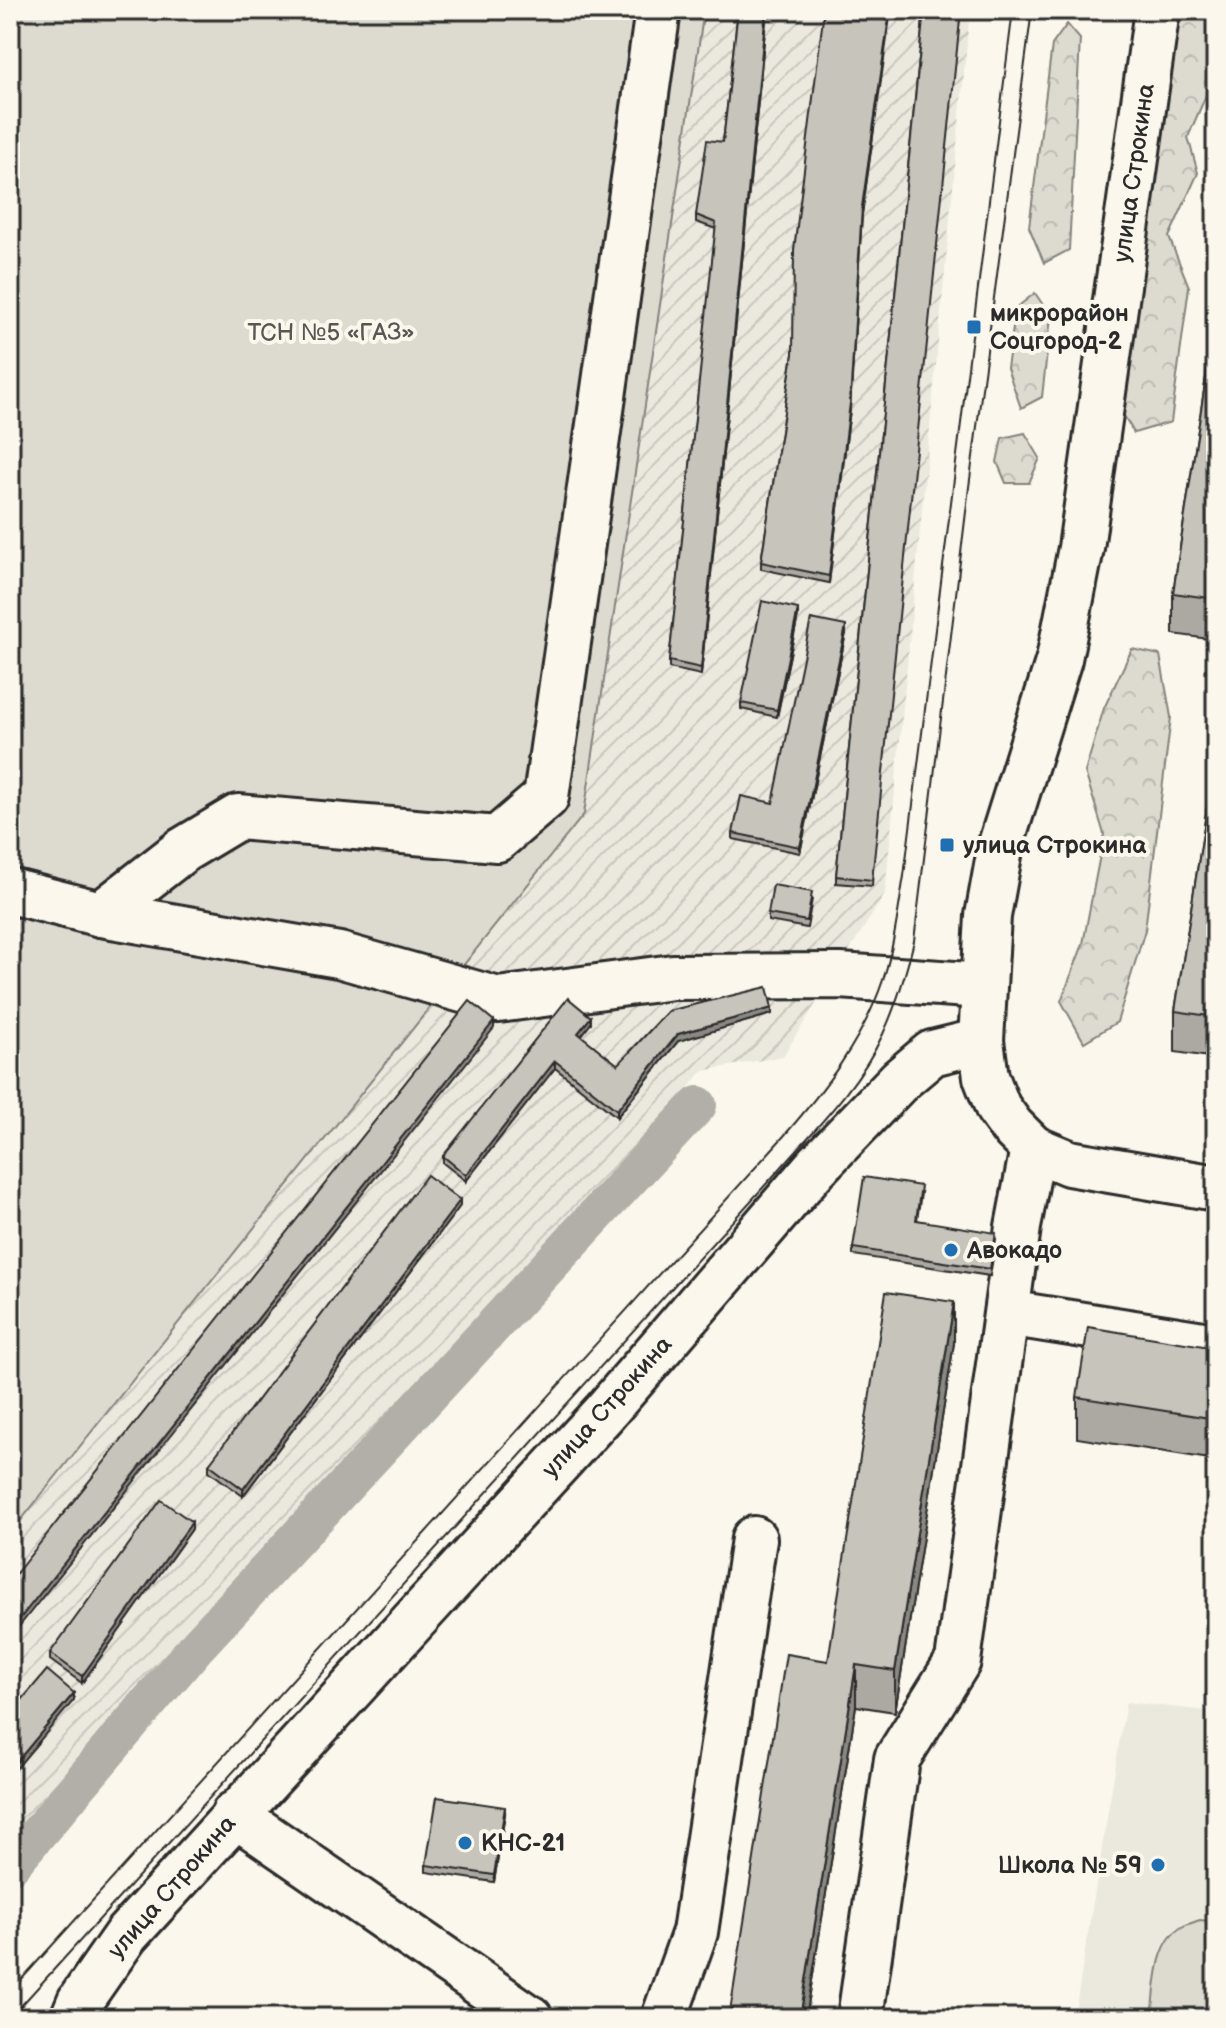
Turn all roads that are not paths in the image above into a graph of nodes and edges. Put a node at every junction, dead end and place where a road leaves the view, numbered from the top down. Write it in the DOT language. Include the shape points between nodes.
graph roads {
  1 [pos="658,10"];
  2 [pos="1157,10"];
  3 [pos="10,891"];
  4 [pos="101,914"];
  5 [pos="983,986"];
  6 [pos="981,1041"];
  7 [pos="1033,1148"];
  8 [pos="1216,1188"];
  9 [pos="1007,1313"];
  10 [pos="1216,1346"];
  11 [pos="754,1539"];
  12 [pos="234,1814"];
  13 [pos="73,2018"];
  14 [pos="530,2018"];
  15 [pos="664,2018"];
  16 [pos="860,2018"];
  1 -- 4 [label="street" via="546,797 497,839 238,817 183,850"];
  2 -- 5 [label="street, улица Строкина" via="1081,548 1059,659 1001,844"];
  3 -- 4 [label="street"];
  4 -- 5 [label="street" via="339,955 498,1000 673,977 840,976"];
  5 -- 6 [label="street, улица Строкина"];
  6 -- 7 [label="street" via="986,1077 998,1108"];
  6 -- 12 [label="street, улица Строкина" via="932,1053 889,1090 604,1413"];
  7 -- 8 [label="street" via="1069,1163"];
  7 -- 9 [label="street"];
  9 -- 10 [label="street"];
  9 -- 16 [label="street" via="958,1661 897,1759"];
  11 -- 15 [label="street" via="695,1932"];
  12 -- 13 [label="street, улица Строкина" via="126,1935"];
  12 -- 14 [label="street"];
}
